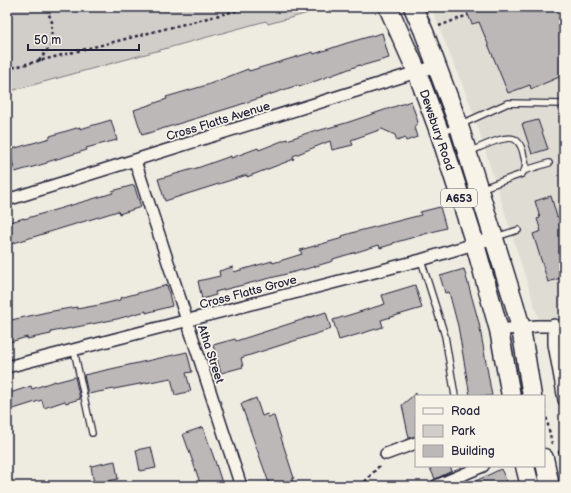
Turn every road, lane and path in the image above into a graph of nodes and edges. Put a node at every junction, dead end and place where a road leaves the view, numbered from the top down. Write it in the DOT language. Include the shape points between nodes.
graph roads {
  1 [pos="46,7"];
  2 [pos="251,7"];
  3 [pos="388,7"];
  4 [pos="413,7"];
  5 [pos="468,15"];
  6 [pos="424,32"];
  7 [pos="39,61"];
  8 [pos="436,66"];
  9 [pos="7,69"];
  10 [pos="417,72"];
  11 [pos="564,104"];
  12 [pos="459,126"];
  13 [pos="440,134"];
  14 [pos="467,153"];
  15 [pos="135,161"];
  16 [pos="549,164"];
  17 [pos="526,170"];
  18 [pos="479,188"];
  19 [pos="459,196"];
  20 [pos="7,200"];
  21 [pos="518,230"];
  22 [pos="494,238"];
  23 [pos="474,244"];
  24 [pos="421,260"];
  25 [pos="186,321"];
  26 [pos="559,326"];
  27 [pos="520,328"];
  28 [pos="499,330"];
  29 [pos="74,350"];
  30 [pos="7,367"];
  31 [pos="455,395"];
  32 [pos="511,395"];
  33 [pos="532,395"];
  34 [pos="564,400"];
  35 [pos="92,433"];
  36 [pos="415,443"];
  37 [pos="386,454"];
  38 [pos="545,464"];
  39 [pos="481,467"];
  40 [pos="525,467"];
  41 [pos="241,486"];
  42 [pos="361,486"];
  43 [pos="436,486"];
  44 [pos="530,486"];
  45 [pos="549,486"];
  1 -- 7 [label="path" via="52,22 51,45"];
  2 -- 7 [label="path"];
  3 -- 10 [label="main road, Dewsbury Road / A653"];
  4 -- 6 [label="main road, Dewsbury Road / A653"];
  5 -- 6 [label="path"];
  6 -- 8 [label="main road, Dewsbury Road / A653"];
  7 -- 9 [label="path"];
  8 -- 10 [label="street, Cross Flatts Avenue"];
  8 -- 12 [label="main road, Dewsbury Road / A653"];
  10 -- 13 [label="main road, Dewsbury Road / A653"];
  10 -- 15 [label="street, Cross Flatts Avenue"];
  11 -- 12 [label="lane" via="508,103"];
  12 -- 13 [label="lane"];
  12 -- 14 [label="main road, Dewsbury Road / A653"];
  13 -- 19 [label="main road, Dewsbury Road / A653"];
  14 -- 17 [label="lane" via="508,137 516,139 521,146"];
  14 -- 18 [label="main road, Dewsbury Road / A653"];
  15 -- 20 [label="street, Cross Flatts Avenue"];
  15 -- 25 [label="street, Atha Street"];
  16 -- 17 [label="lane"];
  17 -- 18 [label="lane" via="522,174"];
  18 -- 19 [label="lane"];
  18 -- 22 [label="main road, Dewsbury Road / A653"];
  19 -- 23 [label="main road, Dewsbury Road / A653"];
  21 -- 22 [label="lane"];
  22 -- 23 [label="street, Cross Flatts Grove"];
  22 -- 27 [label="main road, Dewsbury Road / A653"];
  23 -- 24 [label="street, Cross Flatts Grove"];
  23 -- 28 [label="main road, Dewsbury Road / A653"];
  24 -- 25 [label="street, Cross Flatts Grove"];
  24 -- 31 [label="lane" via="445,336"];
  25 -- 29 [label="street, Cross Flatts Grove"];
  25 -- 41 [label="street, Atha Street"];
  26 -- 27 [label="street"];
  26 -- 34 [label="street" via="554,344"];
  27 -- 28 [label="street"];
  27 -- 33 [label="main road, Dewsbury Road / A653"];
  28 -- 32 [label="main road, Dewsbury Road / A653"];
  29 -- 30 [label="street, Cross Flatts Grove"];
  29 -- 35 [label="lane"];
  36 -- 37 [label="street"];
  37 -- 42 [label="path" via="379,467"];
  38 -- 45 [label="main road"];
  39 -- 43 [label="street"];
  40 -- 44 [label="main road"];
}
